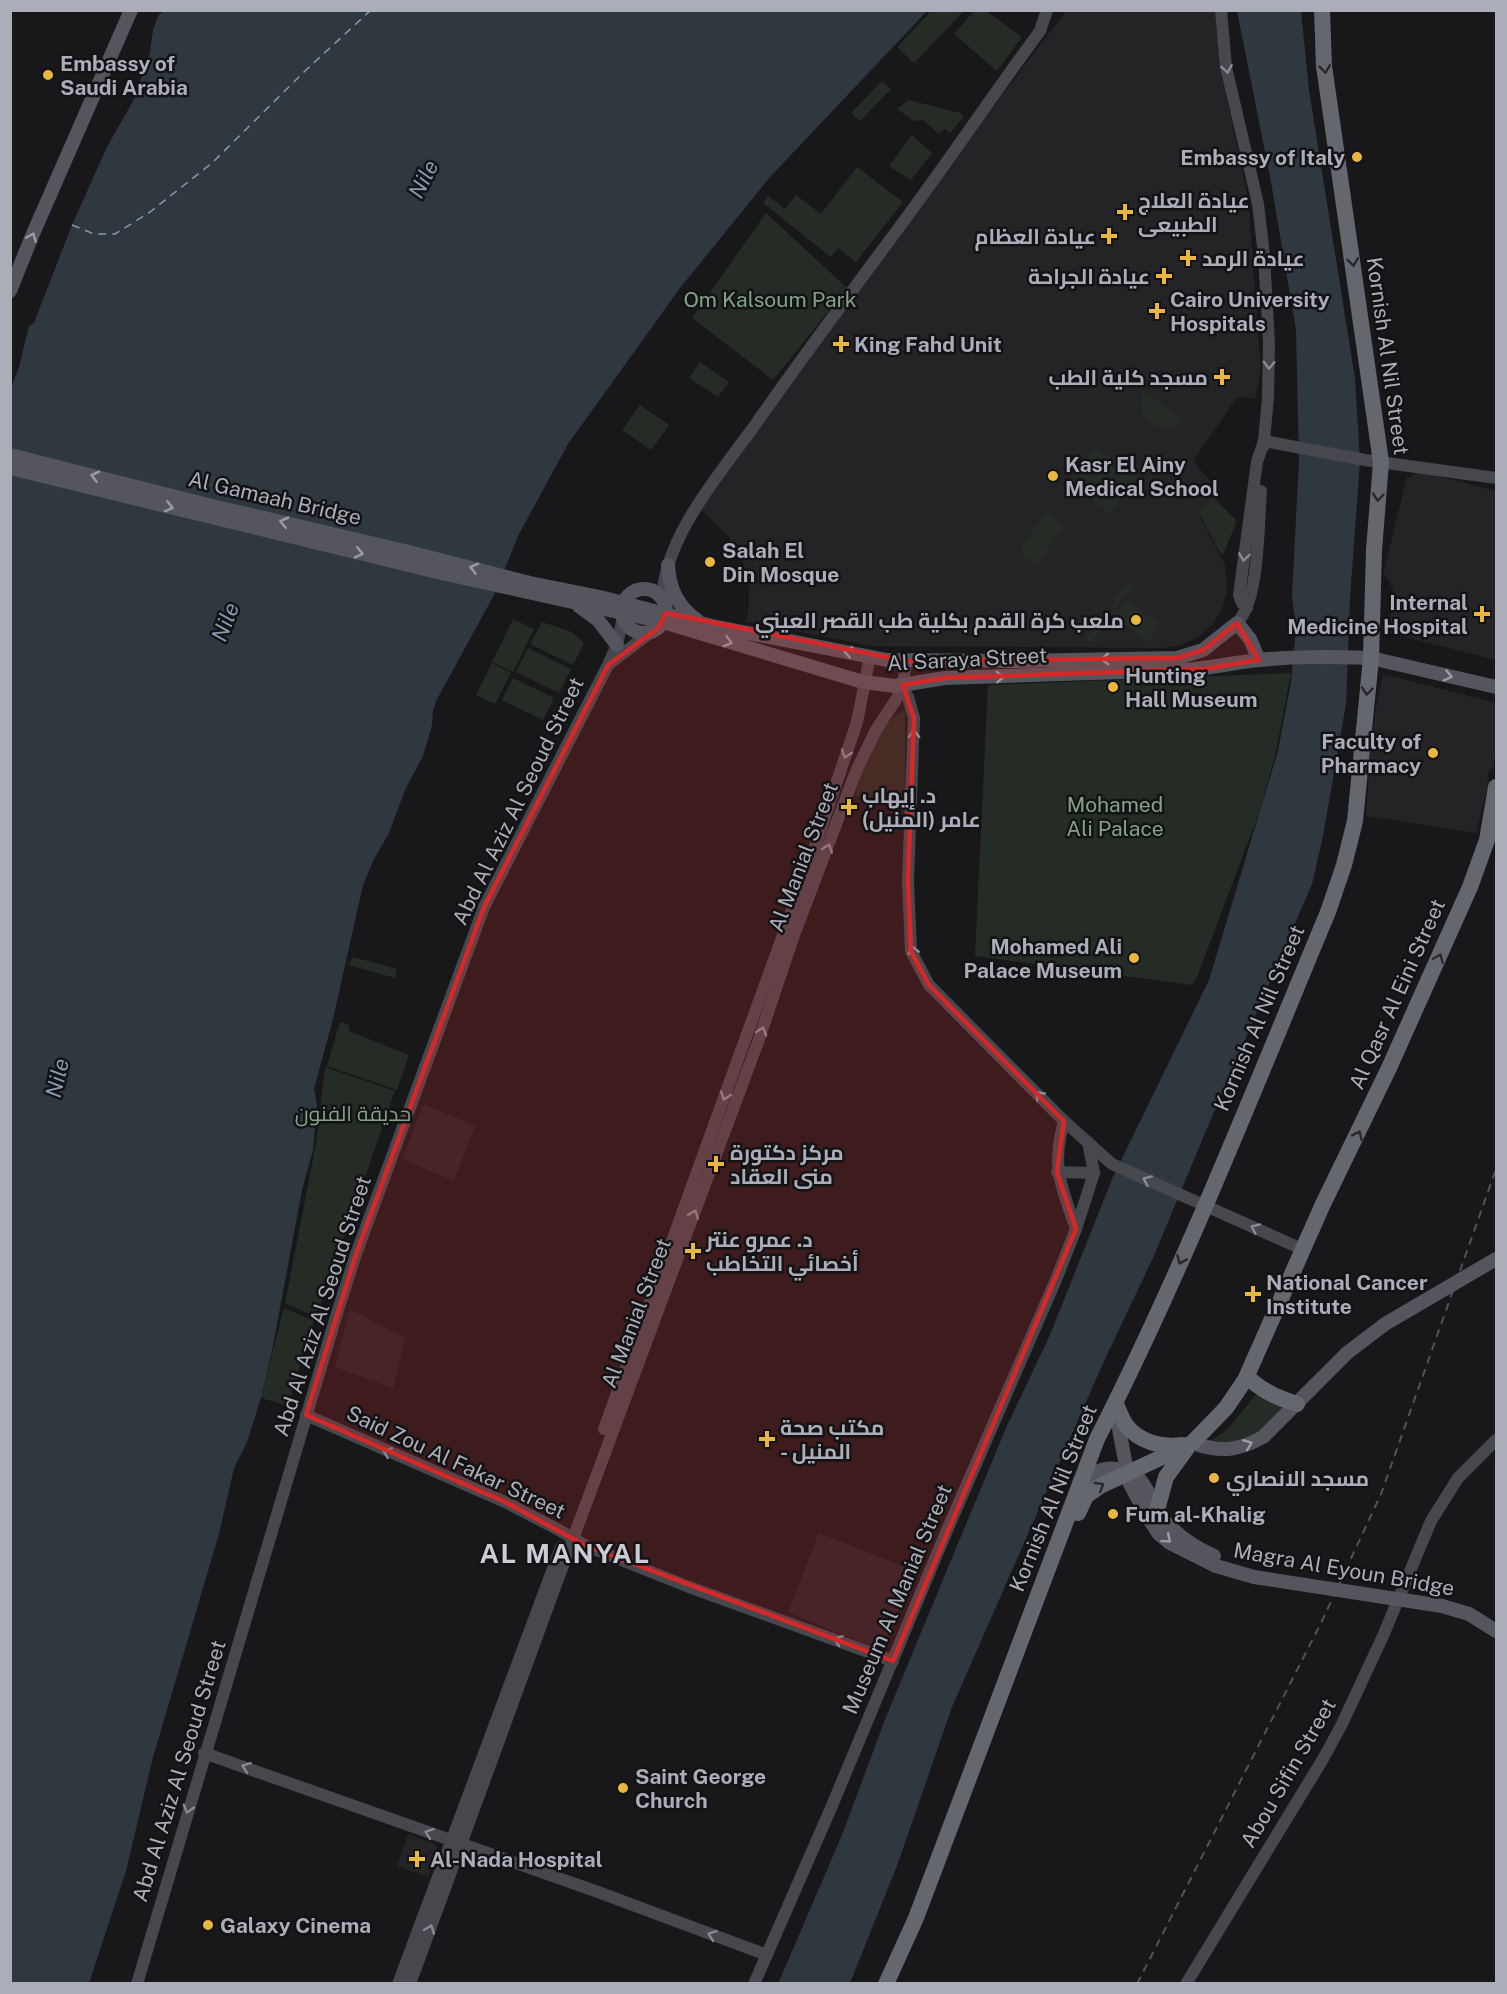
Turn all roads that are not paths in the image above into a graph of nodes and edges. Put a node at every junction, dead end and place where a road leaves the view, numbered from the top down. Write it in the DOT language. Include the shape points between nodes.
graph roads {
  1 [pos="131,10"];
  2 [pos="1047,10"];
  3 [pos="1058,10"];
  4 [pos="1221,10"];
  5 [pos="1322,10"];
  6 [pos="1040,31"];
  7 [pos="10,291"];
  8 [pos="1264,441"];
  9 [pos="10,455"];
  10 [pos="1380,464"];
  11 [pos="10,468"];
  12 [pos="1497,478"];
  13 [pos="668,565"];
  14 [pos="529,588"];
  15 [pos="662,599"];
  16 [pos="574,603"];
  17 [pos="623,611"];
  18 [pos="664,618"];
  19 [pos="701,623"];
  20 [pos="1237,623"];
  21 [pos="651,632"];
  22 [pos="617,645"];
  23 [pos="870,656"];
  24 [pos="1362,658"];
  25 [pos="1259,660"];
  26 [pos="906,661"];
  27 [pos="608,664"];
  28 [pos="863,682"];
  29 [pos="902,687"];
  30 [pos="1497,687"];
  31 [pos="857,722"];
  32 [pos="876,730"];
  33 [pos="1497,787"];
  34 [pos="1492,833"];
  35 [pos="1064,1121"];
  36 [pos="1088,1142"];
  37 [pos="1343,1165"];
  38 [pos="1057,1172"];
  39 [pos="1094,1173"];
  40 [pos="1205,1207"];
  41 [pos="1076,1229"];
  42 [pos="1304,1250"];
  43 [pos="1497,1259"];
  44 [pos="1252,1381"];
  45 [pos="1297,1404"];
  46 [pos="1115,1405"];
  47 [pos="306,1415"];
  48 [pos="1194,1440"];
  49 [pos="1497,1440"];
  50 [pos="1127,1472"];
  51 [pos="1078,1485"];
  52 [pos="1157,1510"];
  53 [pos="569,1536"];
  54 [pos="1217,1562"];
  55 [pos="1497,1621"];
  56 [pos="1497,1631"];
  57 [pos="893,1660"];
  58 [pos="204,1753"];
  59 [pos="455,1843"];
  60 [pos="767,1954"];
  61 [pos="137,1983"];
  62 [pos="398,1983"];
  63 [pos="410,1983"];
  64 [pos="754,1983"];
  65 [pos="886,1983"];
  66 [pos="896,1983"];
  67 [pos="1186,1983"];
  7 -- 1 [label="main road, one-way"];
  2 -- 6 [label="street"];
  3 -- 6 [label="street"];
  4 -- 8 [label="street, Al Saraya Street, one-way" via="1226,67 1258,204 1264,255 1269,344"];
  5 -- 10 [label="highway, Kornish Al Nil Street, one-way" via="1324,66"];
  6 -- 13 [label="street" via="719,473 677,542"];
  8 -- 10 [label="street"];
  8 -- 20 [label="street, Al Saraya Street, one-way" via="1257,462 1239,595 1247,608"];
  14 -- 9 [label="main road, Al Gamaah Bridge, one-way" via="409,552"];
  10 -- 12 [label="street"];
  10 -- 24 [label="highway, Kornish Al Nil Street, one-way"];
  11 -- 14 [label="main road, Al Gamaah Bridge, one-way"];
  13 -- 15 [label="street"];
  13 -- 19 [label="main road" via="669,580 678,601"];
  14 -- 16 [label="main road, Al Saraya Street"];
  14 -- 17 [label="main road, Al Saraya Street"];
  15 -- 17 [label="main road" via="642,590 629,595"];
  15 -- 18 [label="main road"];
  16 -- 17 [label="main road, Al Saraya Street"];
  16 -- 22 [label="main road" via="588,611"];
  17 -- 18 [label="main road, Al Saraya Street"];
  17 -- 21 [label="main road" via="633,631"];
  17 -- 22 [label="street, Abd Al Aziz Al Seoud Street"];
  18 -- 19 [label="main road, Al Saraya Street"];
  18 -- 21 [label="main road"];
  18 -- 28 [label="main road, Al Saraya Street, one-way"];
  23 -- 19 [label="main road, Al Saraya Street, one-way"];
  20 -- 25 [label="main road"];
  20 -- 26 [label="main road, Al Saraya Street, one-way" via="1203,650 1177,658"];
  21 -- 27 [label="street, Abd Al Aziz Al Seoud Street"];
  22 -- 27 [label="street, Abd Al Aziz Al Seoud Street"];
  23 -- 26 [label="main road, Al Saraya Street"];
  23 -- 28 [label="street, Al Manial Street"];
  24 -- 25 [label="main road, Al Saraya Street"];
  24 -- 30 [label="main road, Al Saraya Street, one-way"];
  24 -- 40 [label="highway, Kornish Al Nil Street, one-way" via="1355,821 1344,865"];
  29 -- 25 [label="main road, Al Saraya Street, one-way" via="945,678 1205,669"];
  26 -- 29 [label="street, Al Manial Street"];
  27 -- 47 [label="street, Abd Al Aziz Al Seoud Street" via="484,906 360,1244"];
  28 -- 29 [label="main road, Al Saraya Street"];
  28 -- 31 [label="street, Al Manial Street"];
  29 -- 32 [label="street, Al Manial Street"];
  35 -- 29 [label="street, one-way" via="929,985 911,951 908,881 914,718"];
  31 -- 32 [label="street" via="868,723"];
  31 -- 53 [label="street, Al Manial Street, one-way"];
  53 -- 32 [label="street, Al Manial Street, one-way" via="754,1053 857,769"];
  33 -- 34 [label="highway, Al Qasr Al Eini Street"];
  37 -- 34 [label="highway, Al Qasr Al Eini Street, one-way" via="1437,964"];
  35 -- 36 [label="street"];
  35 -- 38 [label="street"];
  36 -- 39 [label="street, Museum Al Manial Street"];
  40 -- 36 [label="street, one-way" via="1112,1164"];
  37 -- 42 [label="highway, Al Qasr Al Eini Street"];
  37 -- 44 [label="highway, Al Qasr Al Eini Street" via="1329,1211"];
  38 -- 39 [label="street"];
  38 -- 41 [label="street"];
  39 -- 41 [label="street, Museum Al Manial Street"];
  42 -- 40 [label="street, one-way"];
  40 -- 46 [label="highway, Kornish Al Nil Street, one-way"];
  41 -- 57 [label="street, Museum Al Manial Street"];
  42 -- 48 [label="highway, Al Qasr Al Eini Street" via="1245,1380 1226,1408"];
  43 -- 45 [label="main road, bridge" via="1385,1324 1347,1353"];
  44 -- 45 [label="highway" via="1277,1398"];
  44 -- 48 [label="highway, Al Qasr Al Eini Street" via="1223,1423"];
  48 -- 45 [label="main road, one-way" via="1212,1449 1230,1450 1252,1443"];
  46 -- 48 [label="highway" via="1126,1425 1145,1440 1168,1446"];
  46 -- 50 [label="main road"];
  46 -- 51 [label="highway, Kornish Al Nil Street"];
  53 -- 47 [label="street, Said Zou Al Fakar Street, one-way" via="505,1502"];
  47 -- 58 [label="street, Abd Al Aziz Al Seoud Street"];
  48 -- 50 [label="highway, Al Qasr Al Eini Street"];
  48 -- 52 [label="highway" via="1166,1477"];
  49 -- 67 [label="street, Abou Sifin Street" via="1458,1478 1444,1498 1342,1724"];
  50 -- 51 [label="main road" via="1112,1467 1102,1469"];
  50 -- 52 [label="main road" via="1141,1481"];
  50 -- 54 [label="main road, one-way" via="1131,1487 1160,1534 1184,1551"];
  66 -- 50 [label="highway, Kornish Al Nil Street, one-way" via="943,1878 1083,1501 1090,1492"];
  51 -- 65 [label="highway, Kornish Al Nil Street" via="916,1918"];
  52 -- 54 [label="main road" via="1178,1534"];
  57 -- 53 [label="street, Said Zou Al Fakar Street, one-way" via="694,1589"];
  53 -- 59 [label="street, Al Manial Street"];
  54 -- 55 [label="main road, Magra Al Eyoun Bridge" via="1419,1593 1467,1605"];
  54 -- 56 [label="main road, Magra Al Eyoun Bridge, bridge" via="1254,1577 1442,1606 1468,1614"];
  57 -- 60 [label="street, Museum Al Manial Street"];
  59 -- 58 [label="street, one-way"];
  58 -- 61 [label="street, Abd Al Aziz Al Seoud Street, one-way"];
  60 -- 59 [label="street, one-way"];
  59 -- 62 [label="street, Al Manial Street"];
  63 -- 59 [label="street, Al Manial Street, one-way"];
  60 -- 64 [label="street, Museum Al Manial Street"];
}
